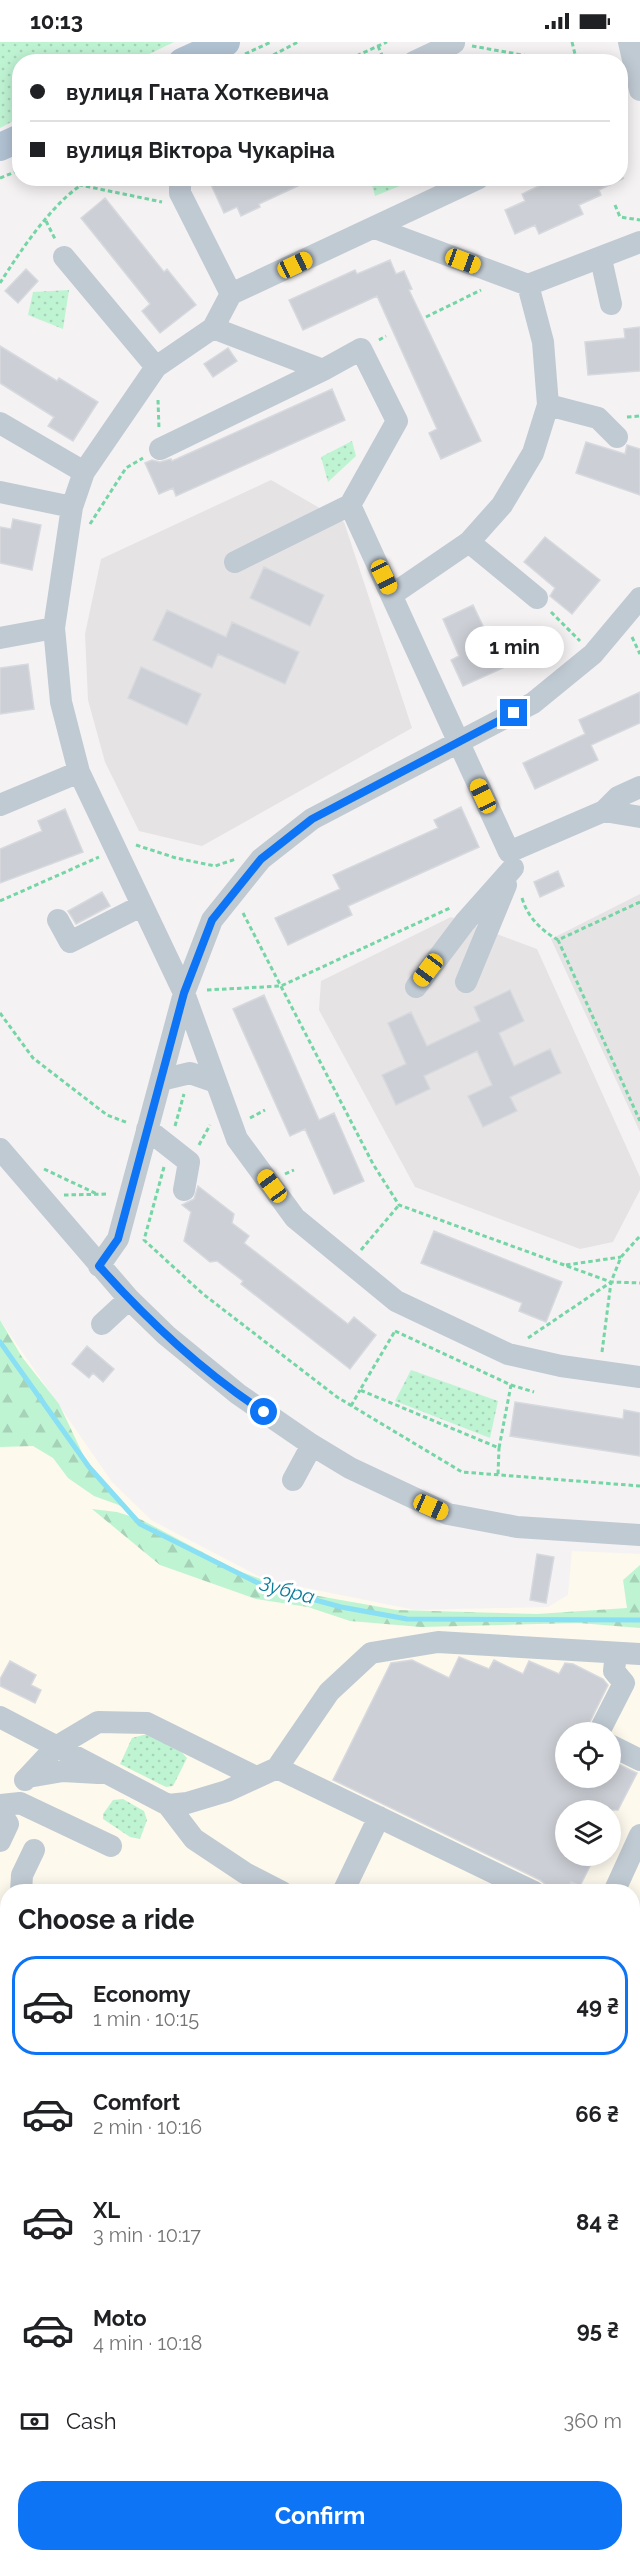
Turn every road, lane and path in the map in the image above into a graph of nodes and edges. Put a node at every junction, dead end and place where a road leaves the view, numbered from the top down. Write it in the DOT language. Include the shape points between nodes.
graph roads {
  1 [pos="271,42"];
  2 [pos="298,42"];
  3 [pos="387,42"];
  4 [pos="628,42"];
  5 [pos="454,43"];
  6 [pos="378,46"];
  7 [pos="230,50"];
  8 [pos="214,54"];
  9 [pos="275,54"];
  10 [pos="360,54"];
  11 [pos="382,54"];
  12 [pos="431,54"];
  13 [pos="517,54"];
  14 [pos="640,90"];
  15 [pos="78,186"];
  16 [pos="89,186"];
  17 [pos="180,186"];
  18 [pos="462,186"];
  19 [pos="615,205"];
  20 [pos="187,207"];
  21 [pos="640,220"];
  22 [pos="375,228"];
  23 [pos="640,242"];
  24 [pos="64,257"];
  25 [pos="601,259"];
  26 [pos="507,277"];
  27 [pos="0,283"];
  28 [pos="528,285"];
  29 [pos="231,294"];
  30 [pos="611,304"];
  31 [pos="426,317"];
  32 [pos="213,328"];
  33 [pos="156,367"];
  34 [pos="323,370"];
  35 [pos="548,405"];
  36 [pos="0,423"];
  37 [pos="617,437"];
  38 [pos="160,449"];
  39 [pos="84,472"];
  40 [pos="0,492"];
  41 [pos="350,505"];
  42 [pos="72,507"];
  43 [pos="88,527"];
  44 [pos="469,542"];
  45 [pos="235,562"];
  46 [pos="393,594"];
  47 [pos="537,598"];
  48 [pos="640,598"];
  49 [pos="54,628"];
  50 [pos="0,638"];
  51 [pos="624,642"];
  52 [pos="585,645"];
  53 [pos="640,654"];
  54 [pos="457,742"];
  55 [pos="79,772"];
  56 [pos="640,787"];
  57 [pos="0,805"];
  58 [pos="603,811"];
  59 [pos="640,817"];
  60 [pos="111,842"];
  61 [pos="245,856"];
  62 [pos="511,860"];
  63 [pos="0,901"];
  64 [pos="640,902"];
  65 [pos="141,906"];
  66 [pos="453,906"];
  67 [pos="235,915"];
  68 [pos="58,920"];
  69 [pos="558,940"];
  70 [pos="208,980"];
  71 [pos="466,982"];
  72 [pos="281,986"];
  73 [pos="416,987"];
  74 [pos="184,993"];
  75 [pos="0,1012"];
  76 [pos="161,1080"];
  77 [pos="216,1082"];
  78 [pos="265,1110"];
  79 [pos="216,1115"];
  80 [pos="640,1121"];
  81 [pos="241,1123"];
  82 [pos="147,1130"];
  83 [pos="0,1149"];
  84 [pos="189,1162"];
  85 [pos="43,1168"];
  86 [pos="151,1189"];
  87 [pos="184,1190"];
  88 [pos="97,1194"];
  89 [pos="114,1194"];
  90 [pos="61,1195"];
  91 [pos="147,1204"];
  92 [pos="399,1205"];
  93 [pos="151,1213"];
  94 [pos="640,1236"];
  95 [pos="144,1240"];
  96 [pos="368,1242"];
  97 [pos="621,1257"];
  98 [pos="566,1265"];
  99 [pos="99,1266"];
  100 [pos="611,1282"];
  101 [pos="640,1283"];
  102 [pos="129,1299"];
  103 [pos="102,1324"];
  104 [pos="524,1341"];
  105 [pos="600,1362"];
  106 [pos="640,1377"];
  107 [pos="511,1385"];
  108 [pos="360,1390"];
  109 [pos="534,1392"];
  110 [pos="351,1406"];
  111 [pos="312,1445"];
  112 [pos="499,1448"];
  113 [pos="498,1474"];
  114 [pos="293,1480"];
  115 [pos="640,1486"];
  116 [pos="640,1535"];
  117 [pos="616,1653"];
  118 [pos="640,1654"];
  119 [pos="7,1720"];
  120 [pos="604,1722"];
  121 [pos="56,1747"];
  122 [pos="621,1750"];
  123 [pos="640,1760"];
  124 [pos="277,1768"];
  125 [pos="108,1774"];
  126 [pos="28,1777"];
  127 [pos="256,1777"];
  128 [pos="168,1805"];
  129 [pos="379,1816"];
  130 [pos="2,1817"];
  131 [pos="640,1835"];
  132 [pos="111,1846"];
  133 [pos="34,1850"];
  134 [pos="21,1884"];
  135 [pos="266,1884"];
  136 [pos="347,1884"];
  137 [pos="518,1884"];
  138 [pos="618,1884"];
  1 -- 7 [label="path"];
  2 -- 9 [label="path"];
  3 -- 6 [label="path"];
  4 -- 14 [label="street"];
  5 -- 12 [label="street"];
  5 -- 13 [label="path"];
  6 -- 10 [label="path"];
  6 -- 11 [label="path"];
  7 -- 8 [label="main road"];
  15 -- 27 [label="path" via="58,206"];
  16 -- 20 [label="path"];
  17 -- 20 [label="street"];
  18 -- 22 [label="street"];
  19 -- 21 [label="path" via="620,217"];
  20 -- 29 [label="street"];
  22 -- 26 [label="street"];
  22 -- 29 [label="street"];
  23 -- 25 [label="street"];
  24 -- 33 [label="street"];
  25 -- 28 [label="street"];
  25 -- 30 [label="street"];
  26 -- 28 [label="street"];
  26 -- 31 [label="path"];
  28 -- 35 [label="street" via="543,342"];
  29 -- 32 [label="street"];
  32 -- 33 [label="street"];
  32 -- 34 [label="street"];
  33 -- 39 [label="street"];
  34 -- 38 [label="street"];
  34 -- 41 [label="street" via="361,349 397,421"];
  35 -- 37 [label="street" via="598,418"];
  35 -- 44 [label="street" via="533,453 502,505"];
  36 -- 39 [label="street"];
  38 -- 43 [label="path" via="126,468"];
  39 -- 42 [label="street"];
  40 -- 42 [label="street"];
  41 -- 45 [label="street"];
  41 -- 46 [label="street"];
  42 -- 49 [label="street"];
  44 -- 46 [label="street"];
  44 -- 47 [label="street"];
  46 -- 54 [label="street"];
  47 -- 52 [label="path"];
  48 -- 54 [label="street" via="593,654 533,703"];
  49 -- 50 [label="street"];
  49 -- 55 [label="street" via="61,702"];
  51 -- 53 [label="path" via="632,635"];
  54 -- 62 [label="street"];
  54 -- 74 [label="street" via="312,819 261,859 212,920"];
  55 -- 57 [label="street"];
  55 -- 60 [label="street"];
  56 -- 58 [label="street" via="618,797"];
  58 -- 59 [label="street"];
  58 -- 62 [label="street"];
  60 -- 61 [label="path" via="215,866"];
  60 -- 63 [label="path"];
  60 -- 65 [label="street"];
  62 -- 69 [label="path" via="525,910 543,931"];
  62 -- 71 [label="street"];
  62 -- 73 [label="street"];
  64 -- 69 [label="path"];
  65 -- 68 [label="street" via="70,942"];
  65 -- 74 [label="street"];
  66 -- 72 [label="path"];
  67 -- 72 [label="path" via="241,908"];
  69 -- 80 [label="path"];
  70 -- 72 [label="path" via="205,990"];
  72 -- 92 [label="path" via="373,1164"];
  74 -- 76 [label="street"];
  74 -- 77 [label="street"];
  75 -- 82 [label="path" via="33,1058 107,1115"];
  76 -- 77 [label="street" via="190,1073"];
  76 -- 82 [label="street"];
  77 -- 106 [label="street" via="237,1139 295,1218 396,1301 508,1354"];
  78 -- 81 [label="path"];
  79 -- 84 [label="path"];
  82 -- 84 [label="street"];
  82 -- 99 [label="street" via="118,1239"];
  83 -- 99 [label="street"];
  84 -- 87 [label="street"];
  85 -- 88 [label="path"];
  86 -- 87 [label="path" via="159,1184"];
  88 -- 89 [label="path"];
  88 -- 90 [label="path"];
  91 -- 93 [label="path"];
  92 -- 96 [label="path"];
  92 -- 98 [label="path"];
  94 -- 97 [label="path"];
  95 -- 110 [label="path" via="203,1294"];
  97 -- 98 [label="path"];
  97 -- 100 [label="path"];
  98 -- 100 [label="path"];
  99 -- 102 [label="street"];
  100 -- 101 [label="path"];
  100 -- 104 [label="path"];
  100 -- 105 [label="path"];
  102 -- 103 [label="street"];
  102 -- 111 [label="street" via="238,1394"];
  107 -- 108 [label="path" via="395,1331"];
  107 -- 109 [label="path"];
  107 -- 112 [label="path"];
  108 -- 110 [label="path"];
  108 -- 112 [label="path"];
  110 -- 113 [label="path" via="462,1472"];
  111 -- 114 [label="street"];
  111 -- 116 [label="street" via="448,1514 517,1527"];
  112 -- 113 [label="path"];
  113 -- 115 [label="path"];
  117 -- 118 [label="street"];
  117 -- 120 [label="street" via="614,1671 624,1683"];
  117 -- 124 [label="street" via="438,1642 371,1653 329,1692"];
  119 -- 121 [label="street"];
  121 -- 125 [label="street"];
  121 -- 126 [label="street"];
  121 -- 127 [label="street" via="98,1722 147,1723"];
  122 -- 123 [label="street"];
  124 -- 127 [label="street"];
  124 -- 129 [label="street"];
  125 -- 126 [label="street" via="63,1771"];
  125 -- 128 [label="street"];
  126 -- 130 [label="street"];
  127 -- 128 [label="street" via="227,1791"];
  128 -- 135 [label="street" via="194,1839"];
  129 -- 136 [label="street"];
  129 -- 137 [label="street"];
  130 -- 132 [label="street" via="20,1803"];
  131 -- 138 [label="street"];
  133 -- 134 [label="street"];
}
